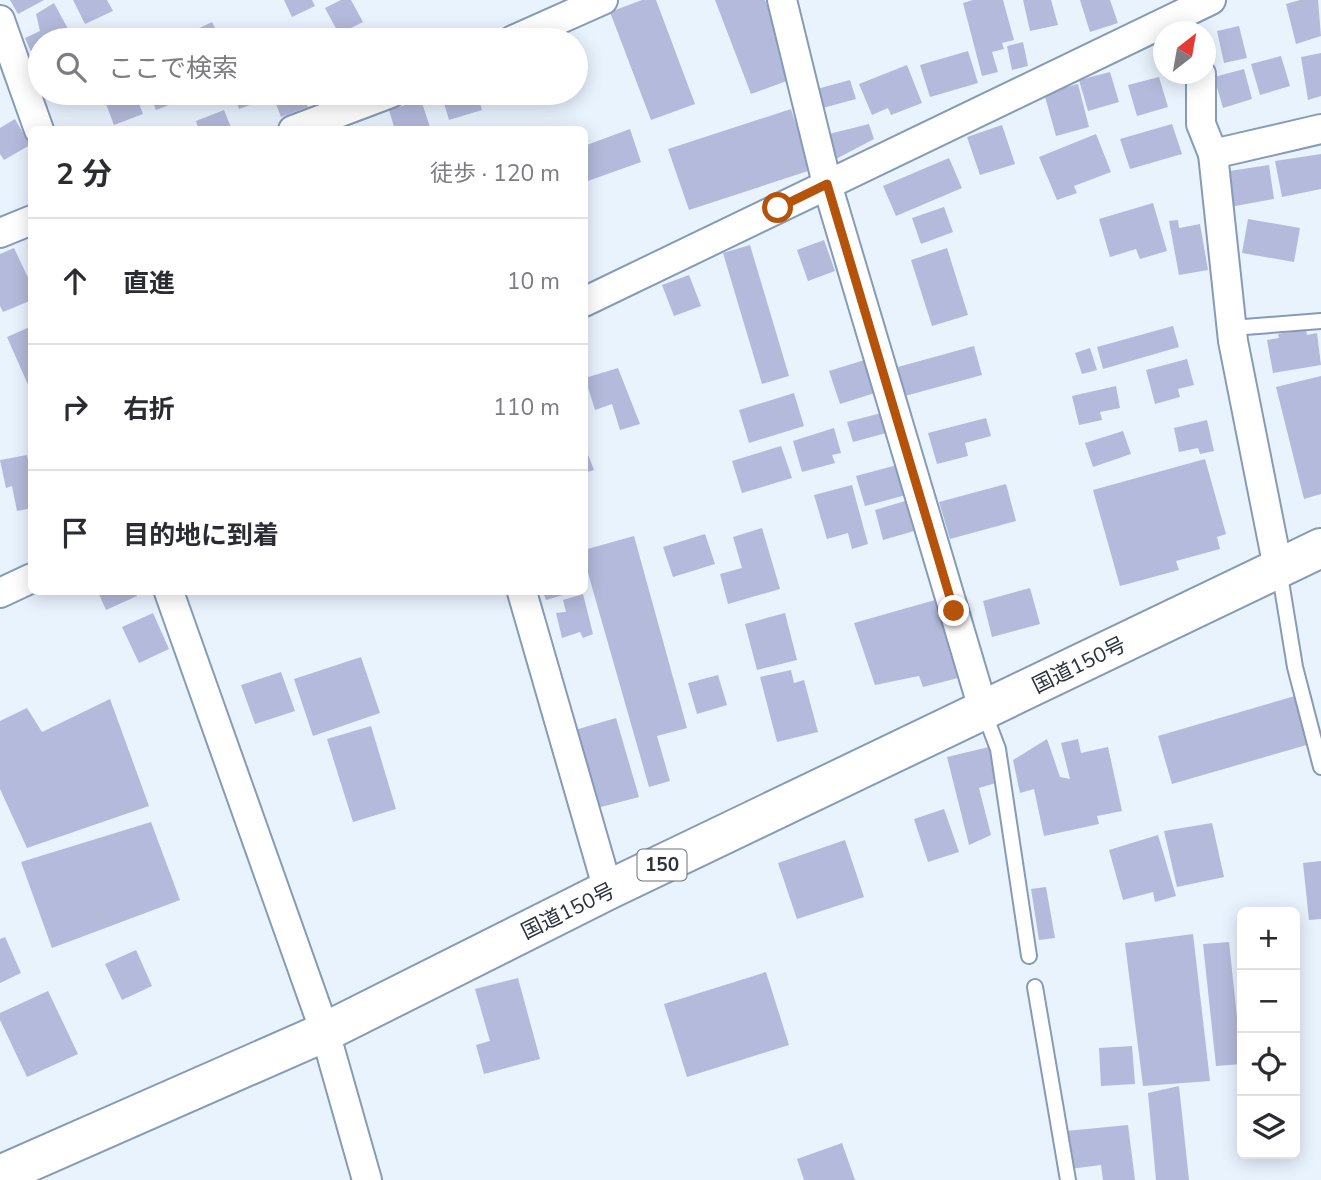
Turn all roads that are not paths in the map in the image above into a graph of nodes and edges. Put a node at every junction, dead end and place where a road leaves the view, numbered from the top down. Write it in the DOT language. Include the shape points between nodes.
graph roads {
  1 [pos="603,0"];
  2 [pos="782,0"];
  3 [pos="1210,0"];
  4 [pos="0,20"];
  5 [pos="1206,21"];
  6 [pos="540,28"];
  7 [pos="1201,84"];
  8 [pos="28,99"];
  9 [pos="30,105"];
  10 [pos="361,105"];
  11 [pos="38,126"];
  12 [pos="308,126"];
  13 [pos="1321,129"];
  14 [pos="1213,154"];
  15 [pos="827,184"];
  16 [pos="28,222"];
  17 [pos="0,233"];
  18 [pos="588,300"];
  19 [pos="1321,321"];
  20 [pos="1232,328"];
  21 [pos="1321,548"];
  22 [pos="1278,568"];
  23 [pos="28,580"];
  24 [pos="0,593"];
  25 [pos="170,595"];
  26 [pos="523,595"];
  27 [pos="984,712"];
  28 [pos="1321,767"];
  29 [pos="608,890"];
  30 [pos="1029,956"];
  31 [pos="1035,987"];
  32 [pos="325,1032"];
  33 [pos="0,1175"];
  34 [pos="367,1180"];
  35 [pos="1068,1180"];
  1 -- 6 [label="street"];
  2 -- 15 [label="street"];
  3 -- 5 [label="street"];
  3 -- 15 [label="street"];
  4 -- 8 [label="street"];
  7 -- 14 [label="street" via="1201,124"];
  9 -- 11 [label="street"];
  10 -- 12 [label="street"];
  13 -- 14 [label="street"];
  14 -- 20 [label="street"];
  15 -- 18 [label="street"];
  15 -- 27 [label="street"];
  16 -- 17 [label="street"];
  19 -- 20 [label="lane"];
  20 -- 22 [label="street"];
  21 -- 22 [label="highway, 国道150号 / 150"];
  22 -- 27 [label="highway, 国道150号 / 150"];
  22 -- 28 [label="lane" via="1295,667"];
  23 -- 24 [label="street"];
  25 -- 32 [label="street"];
  26 -- 29 [label="street"];
  27 -- 29 [label="highway, 国道150号 / 150"];
  27 -- 30 [label="lane" via="998,749"];
  29 -- 32 [label="highway, 国道150号 / 150"];
  31 -- 35 [label="lane"];
  32 -- 33 [label="highway, 国道150号 / 150"];
  32 -- 34 [label="street"];
}
